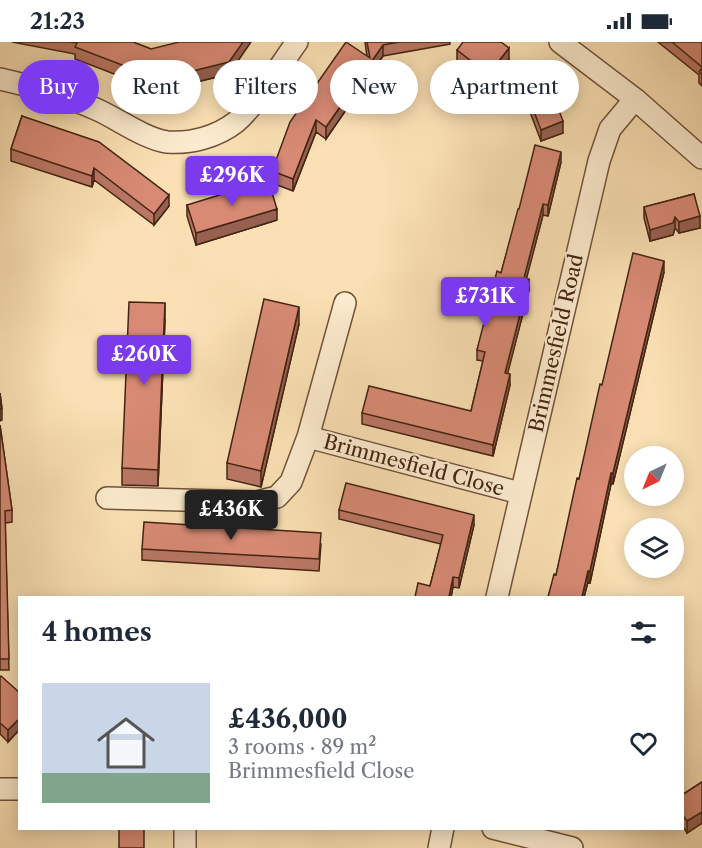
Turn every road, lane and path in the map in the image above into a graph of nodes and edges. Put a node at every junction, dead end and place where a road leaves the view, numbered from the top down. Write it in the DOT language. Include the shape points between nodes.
graph roads {
  1 [pos="297,42"];
  2 [pos="560,42"];
  3 [pos="0,79"];
  4 [pos="635,99"];
  5 [pos="702,158"];
  6 [pos="345,303"];
  7 [pos="308,437"];
  8 [pos="520,493"];
  9 [pos="107,498"];
  10 [pos="497,596"];
  11 [pos="0,789"];
  12 [pos="18,789"];
  13 [pos="185,830"];
  14 [pos="443,830"];
  15 [pos="501,830"];
  16 [pos="185,848"];
  17 [pos="439,848"];
  18 [pos="572,848"];
  1 -- 3 [label="street" via="238,120 214,135 191,141 164,141 44,89"];
  2 -- 4 [label="street"];
  4 -- 5 [label="street"];
  4 -- 8 [label="street, Brimmesfield Road" via="610,129 599,161"];
  6 -- 7 [label="street, Brimmesfield Close"];
  7 -- 8 [label="street, Brimmesfield Close"];
  7 -- 9 [label="street, Brimmesfield Close" via="291,482 277,497 256,502"];
  8 -- 10 [label="street, Brimmesfield Road"];
  11 -- 12 [label="street"];
  13 -- 16 [label="street"];
  14 -- 17 [label="street"];
  15 -- 18 [label="street"];
}
